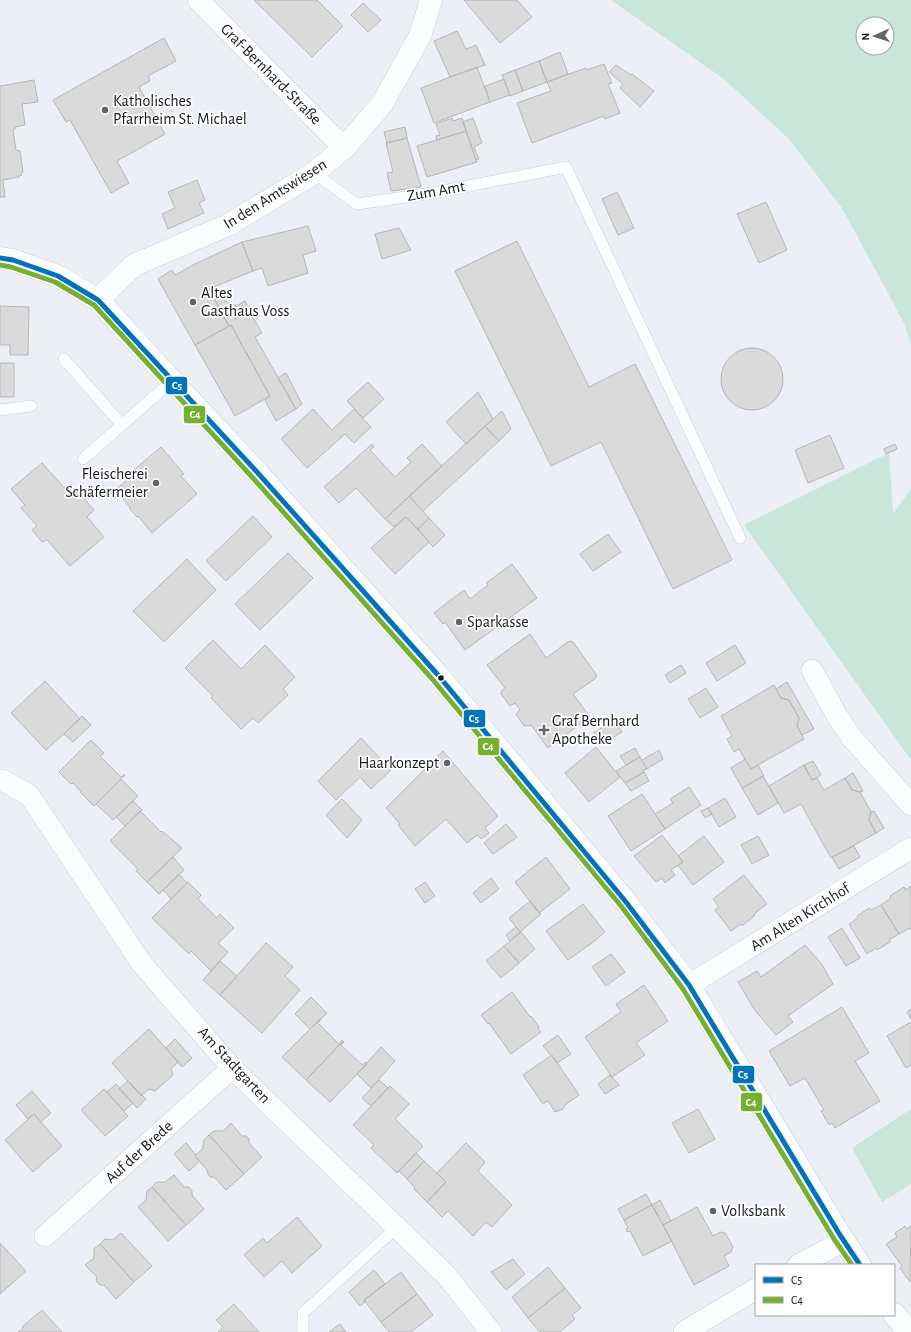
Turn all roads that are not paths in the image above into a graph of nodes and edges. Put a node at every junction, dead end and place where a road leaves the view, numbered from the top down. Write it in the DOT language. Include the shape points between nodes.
graph roads {
  1 [pos="198,0"];
  2 [pos="431,0"];
  3 [pos="344,147"];
  4 [pos="314,173"];
  5 [pos="0,258"];
  6 [pos="98,300"];
  7 [pos="64,360"];
  8 [pos="172,381"];
  9 [pos="32,406"];
  10 [pos="0,410"];
  11 [pos="122,425"];
  12 [pos="83,459"];
  13 [pos="740,538"];
  14 [pos="812,670"];
  15 [pos="0,776"];
  16 [pos="911,805"];
  17 [pos="911,848"];
  18 [pos="689,985"];
  19 [pos="232,1068"];
  20 [pos="397,1227"];
  21 [pos="45,1236"];
  22 [pos="844,1241"];
  23 [pos="800,1264"];
  24 [pos="859,1264"];
  25 [pos="755,1290"];
  26 [pos="895,1315"];
  27 [pos="303,1332"];
  28 [pos="491,1332"];
  29 [pos="684,1332"];
  30 [pos="909,1332"];
  1 -- 3 [label="street, Graf-Bernhard-Straße"];
  2 -- 3 [label="main road, In den Amtswiesen" via="420,36 382,104"];
  3 -- 4 [label="main road, In den Amtswiesen"];
  4 -- 6 [label="main road, In den Amtswiesen" via="228,226 134,265"];
  4 -- 13 [label="lane, Zum Amt" via="357,204 433,193 566,167"];
  5 -- 6 [label="main road" via="58,276"];
  6 -- 8 [label="main road"];
  7 -- 11 [label="lane"];
  8 -- 11 [label="lane"];
  8 -- 18 [label="main road" via="257,472 442,680 626,902"];
  9 -- 10 [label="lane"];
  11 -- 12 [label="lane"];
  14 -- 16 [label="street" via="852,738"];
  15 -- 19 [label="street, Am Stadtgarten" via="29,795 142,964"];
  17 -- 18 [label="street, Am Alten Kirchhof"];
  18 -- 22 [label="main road"];
  19 -- 20 [label="street, Am Stadtgarten"];
  19 -- 21 [label="street, Auf der Brede"];
  20 -- 27 [label="lane" via="303,1313"];
  20 -- 28 [label="street, Am Stadtgarten" via="447,1276"];
  22 -- 23 [label="street"];
  22 -- 24 [label="main road"];
  25 -- 29 [label="street"];
  26 -- 30 [label="main road"];
}
